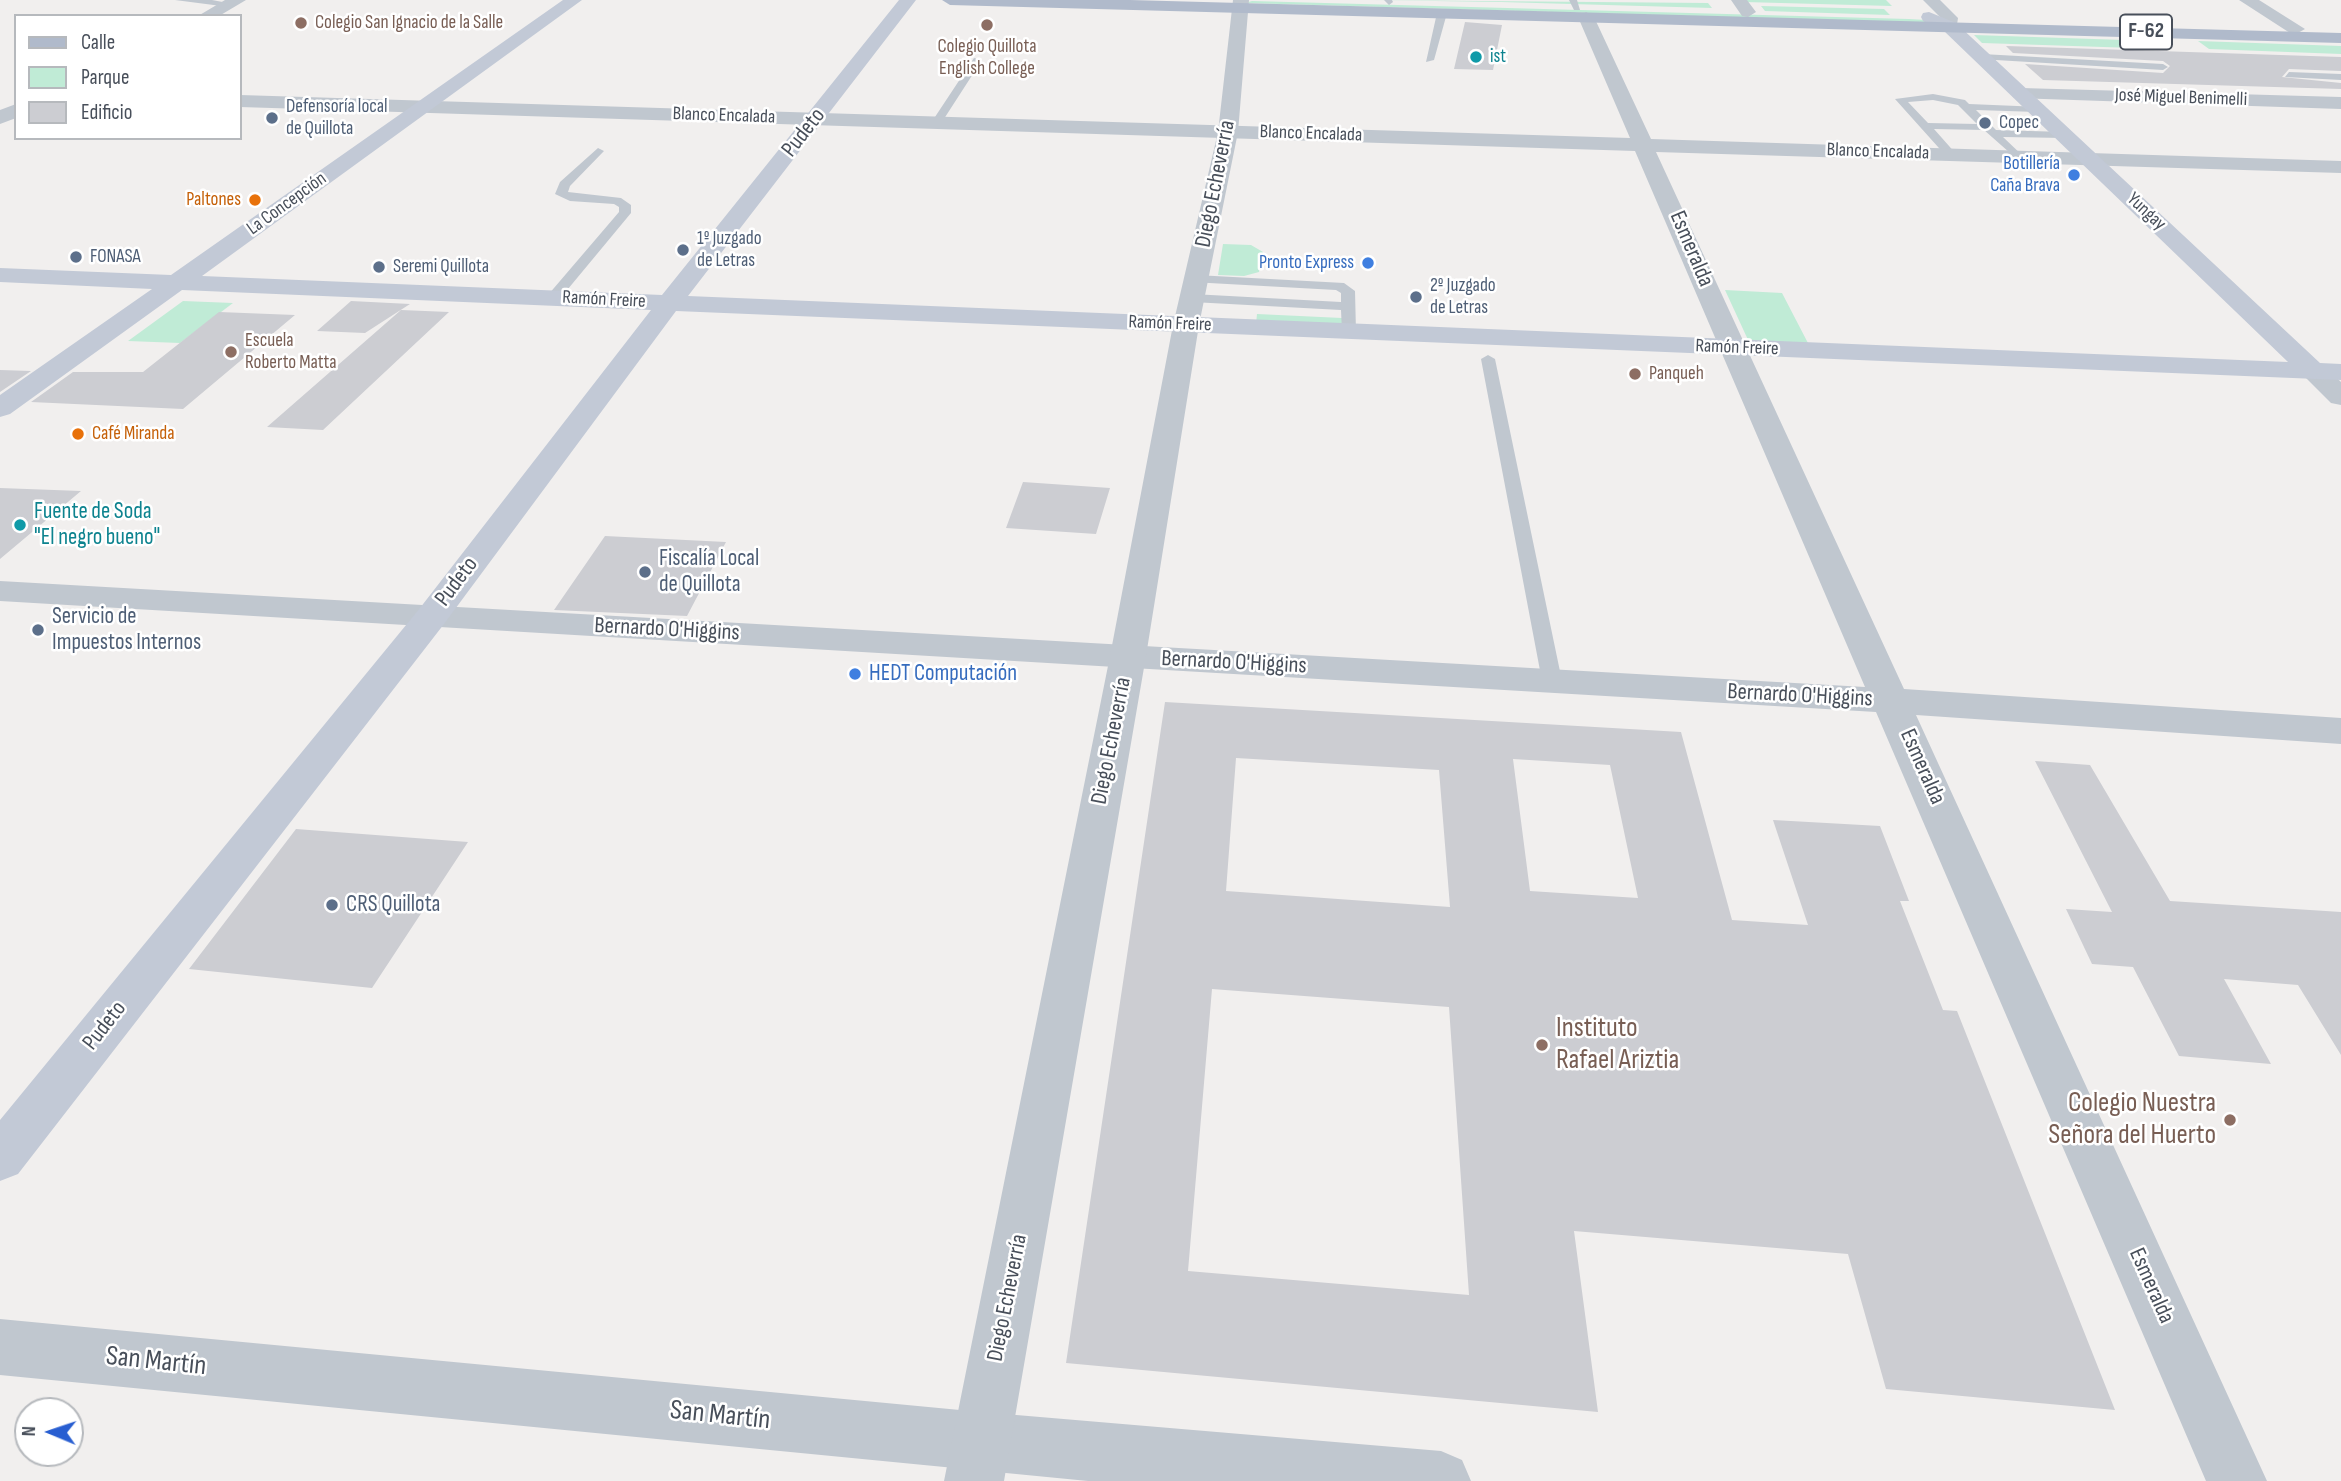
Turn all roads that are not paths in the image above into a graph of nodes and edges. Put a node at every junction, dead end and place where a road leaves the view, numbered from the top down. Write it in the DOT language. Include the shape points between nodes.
graph roads {
  1 [pos="179,0"];
  2 [pos="574,0"];
  3 [pos="908,0"];
  4 [pos="950,0"];
  5 [pos="1303,0"];
  6 [pos="1912,0"];
  7 [pos="2247,0"];
  8 [pos="1388,1"];
  9 [pos="233,2"];
  10 [pos="1240,4"];
  11 [pos="1744,6"];
  12 [pos="1579,8"];
  13 [pos="1930,8"];
  14 [pos="1442,13"];
  15 [pos="210,14"];
  16 [pos="1950,22"];
  17 [pos="2296,30"];
  18 [pos="2341,31"];
  19 [pos="2341,38"];
  20 [pos="1982,57"];
  21 [pos="977,60"];
  22 [pos="1429,60"];
  23 [pos="2164,67"];
  24 [pos="2289,75"];
  25 [pos="2341,77"];
  26 [pos="13,99"];
  27 [pos="242,101"];
  28 [pos="2029,101"];
  29 [pos="2341,103"];
  30 [pos="422,106"];
  31 [pos="1966,107"];
  32 [pos="0,118"];
  33 [pos="815,119"];
  34 [pos="936,123"];
  35 [pos="1923,125"];
  36 [pos="1990,130"];
  37 [pos="1228,132"];
  38 [pos="2065,135"];
  39 [pos="1644,145"];
  40 [pos="598,151"];
  41 [pos="1951,155"];
  42 [pos="2018,157"];
  43 [pos="2090,159"];
  44 [pos="2341,167"];
  45 [pos="0,275"];
  46 [pos="178,282"];
  47 [pos="1252,282"];
  48 [pos="552,298"];
  49 [pos="1191,301"];
  50 [pos="1249,301"];
  51 [pos="669,303"];
  52 [pos="1349,319"];
  53 [pos="1246,327"];
  54 [pos="1733,348"];
  55 [pos="2290,348"];
  56 [pos="2341,349"];
  57 [pos="1488,359"];
  58 [pos="2313,370"];
  59 [pos="2341,372"];
  60 [pos="2341,397"];
  61 [pos="0,408"];
  62 [pos="0,591"];
  63 [pos="432,616"];
  64 [pos="1128,656"];
  65 [pos="1552,681"];
  66 [pos="1892,701"];
  67 [pos="2341,732"];
  68 [pos="0,1158"];
  69 [pos="0,1347"];
  70 [pos="977,1461"];
  71 [pos="1441,1481"];
  72 [pos="2237,1481"];
  1 -- 9 [label="lane"];
  2 -- 30 [label="main road, La Concepción"];
  3 -- 33 [label="main road, Pudeto"];
  4 -- 10 [label="main road, F-62"];
  5 -- 8 [label="main road, F-62"];
  6 -- 13 [label="street"];
  7 -- 17 [label="street"];
  8 -- 12 [label="main road, F-62"];
  9 -- 15 [label="street"];
  10 -- 14 [label="main road, F-62"];
  10 -- 37 [label="street, Diego Echeverría"];
  11 -- 12 [label="main road, F-62"];
  11 -- 13 [label="main road, F-62"];
  12 -- 14 [label="main road, F-62"];
  12 -- 16 [label="main road, F-62"];
  12 -- 39 [label="street, Esmeralda"];
  13 -- 16 [label="main road, F-62"];
  14 -- 22 [label="lane"];
  16 -- 17 [label="main road, F-62"];
  16 -- 19 [label="main road, F-62"];
  16 -- 20 [label="main road, Yungay"];
  17 -- 18 [label="main road, F-62"];
  20 -- 23 [label="lane"];
  20 -- 28 [label="main road, Yungay"];
  21 -- 34 [label="lane"];
  24 -- 25 [label="lane"];
  26 -- 32 [label="street"];
  27 -- 30 [label="street, Blanco Encalada"];
  28 -- 29 [label="street, José Miguel Benimelli"];
  28 -- 31 [label="lane"];
  28 -- 38 [label="main road, Yungay"];
  30 -- 33 [label="street, Blanco Encalada"];
  30 -- 46 [label="main road, La Concepción"];
  31 -- 35 [label="lane" via="1951,99 1900,99"];
  31 -- 36 [label="lane"];
  33 -- 34 [label="street, Blanco Encalada"];
  33 -- 51 [label="main road, Pudeto"];
  34 -- 37 [label="street, Blanco Encalada"];
  35 -- 36 [label="lane"];
  35 -- 41 [label="lane"];
  36 -- 38 [label="lane"];
  36 -- 42 [label="lane"];
  37 -- 39 [label="street, Blanco Encalada"];
  37 -- 49 [label="street, Diego Echeverría"];
  38 -- 43 [label="main road, Yungay"];
  39 -- 41 [label="street, Blanco Encalada"];
  39 -- 54 [label="street, Esmeralda"];
  40 -- 48 [label="lane" via="564,185 561,194 617,201 625,205 625,213"];
  41 -- 42 [label="street, Blanco Encalada"];
  42 -- 43 [label="street, Blanco Encalada"];
  43 -- 44 [label="street, Blanco Encalada"];
  43 -- 55 [label="main road, Yungay"];
  45 -- 46 [label="main road, Ramón Freire"];
  46 -- 48 [label="main road, Ramón Freire"];
  46 -- 61 [label="main road, La Concepción"];
  47 -- 49 [label="lane"];
  47 -- 50 [label="lane"];
  47 -- 52 [label="lane" via="1339,286 1348,291"];
  48 -- 51 [label="main road, Ramón Freire"];
  49 -- 50 [label="lane"];
  49 -- 51 [label="main road, Ramón Freire"];
  49 -- 53 [label="main road, Ramón Freire"];
  49 -- 64 [label="street, Diego Echeverría"];
  50 -- 52 [label="lane"];
  50 -- 53 [label="lane"];
  51 -- 63 [label="main road, Pudeto"];
  52 -- 53 [label="main road, Ramón Freire"];
  52 -- 54 [label="main road, Ramón Freire"];
  54 -- 58 [label="main road, Ramón Freire"];
  54 -- 66 [label="street, Esmeralda"];
  55 -- 56 [label="main road"];
  55 -- 58 [label="main road, Yungay"];
  57 -- 65 [label="lane"];
  58 -- 59 [label="main road, Ramón Freire"];
  58 -- 60 [label="street, Yungay"];
  62 -- 63 [label="street, Bernardo O'Higgins"];
  63 -- 64 [label="street, Bernardo O'Higgins"];
  63 -- 68 [label="main road, Pudeto"];
  64 -- 65 [label="street, Bernardo O'Higgins"];
  64 -- 70 [label="street, Diego Echeverría"];
  65 -- 66 [label="street, Bernardo O'Higgins"];
  66 -- 67 [label="street, Bernardo O'Higgins"];
  66 -- 72 [label="street, Esmeralda"];
  69 -- 70 [label="street, San Martín"];
  70 -- 71 [label="street, San Martín"];
}
